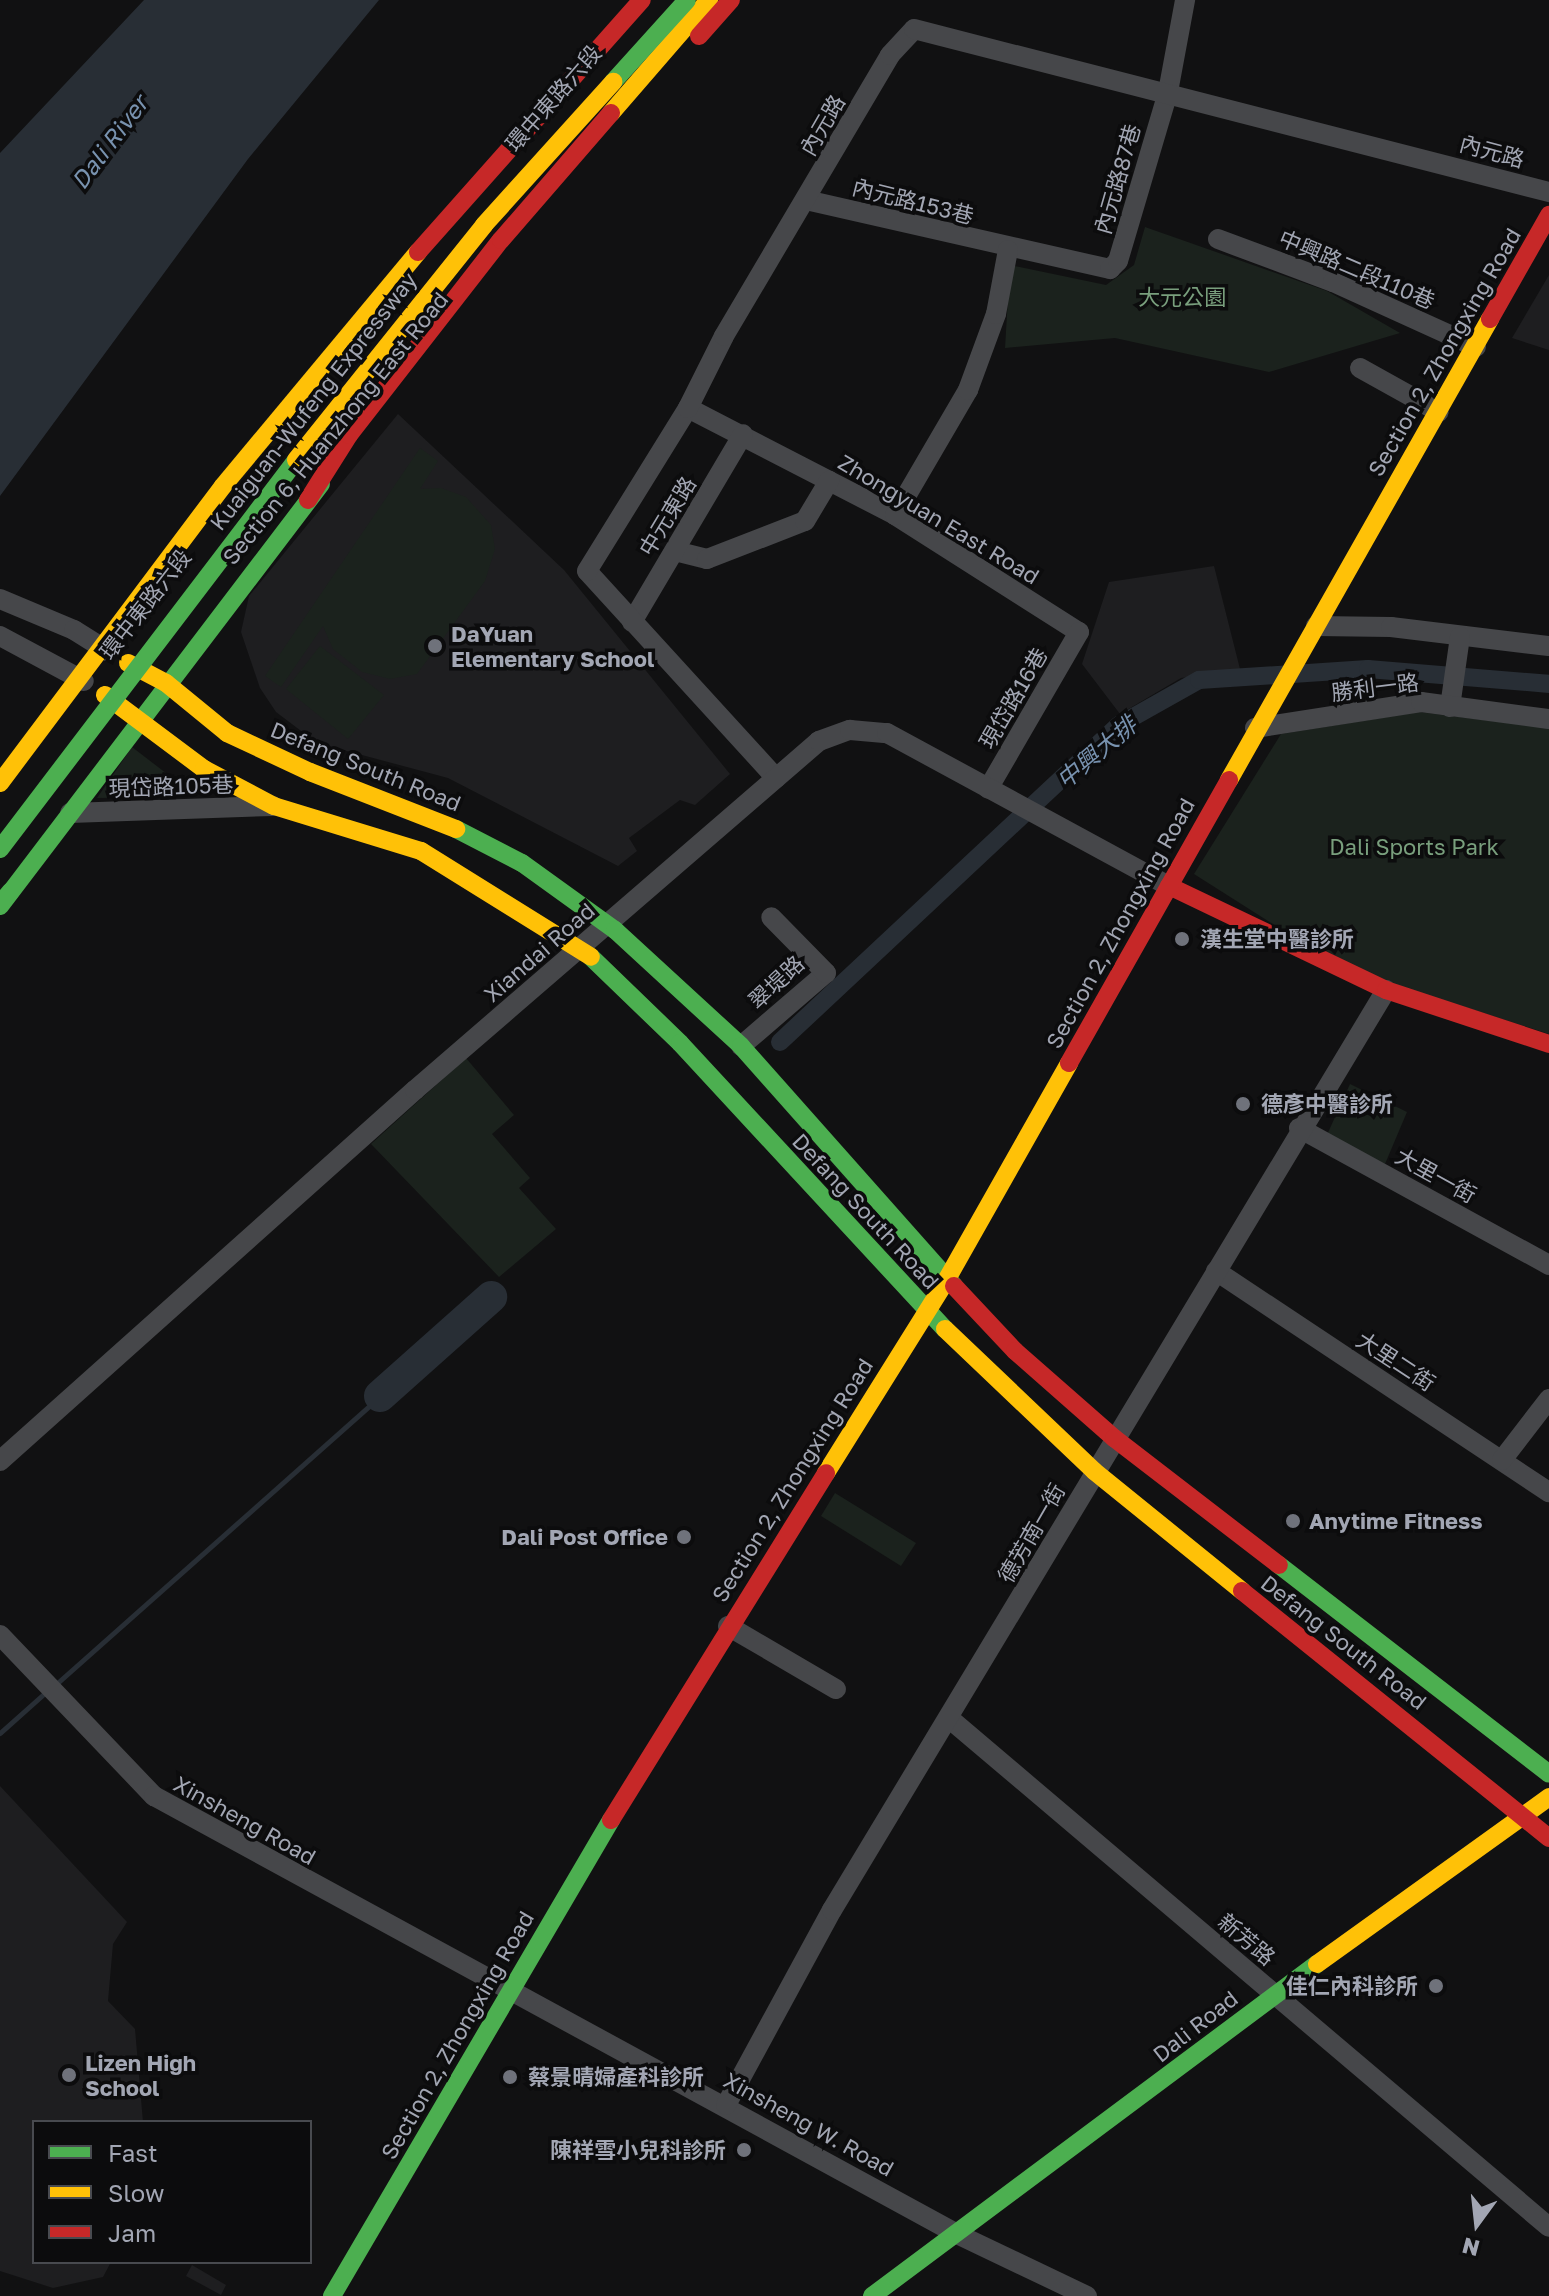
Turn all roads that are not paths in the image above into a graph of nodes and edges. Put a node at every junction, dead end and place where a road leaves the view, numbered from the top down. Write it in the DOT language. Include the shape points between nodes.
graph roads {
  1 [pos="642,0"];
  2 [pos="670,0"];
  3 [pos="687,0"];
  4 [pos="709,0"];
  5 [pos="731,0"];
  6 [pos="1185,0"];
  7 [pos="1168,92"];
  8 [pos="1549,192"];
  9 [pos="806,200"];
  10 [pos="1549,215"];
  11 [pos="1218,239"];
  12 [pos="1008,250"];
  13 [pos="1476,347"];
  14 [pos="1360,368"];
  15 [pos="688,408"];
  16 [pos="1439,412"];
  17 [pos="743,434"];
  18 [pos="829,481"];
  19 [pos="308,500"];
  20 [pos="895,515"];
  21 [pos="675,551"];
  22 [pos="0,599"];
  23 [pos="632,622"];
  24 [pos="1079,632"];
  25 [pos="1312,632"];
  26 [pos="0,636"];
  27 [pos="1460,637"];
  28 [pos="1549,646"];
  29 [pos="128,663"];
  30 [pos="166,683"];
  31 [pos="105,695"];
  32 [pos="1450,707"];
  33 [pos="139,718"];
  34 [pos="1549,719"];
  35 [pos="1255,728"];
  36 [pos="776,778"];
  37 [pos="0,783"];
  38 [pos="988,789"];
  39 [pos="274,806"];
  40 [pos="70,813"];
  41 [pos="0,834"];
  42 [pos="0,849"];
  43 [pos="1169,886"];
  44 [pos="4,900"];
  45 [pos="771,917"];
  46 [pos="608,925"];
  47 [pos="583,949"];
  48 [pos="1386,990"];
  49 [pos="1549,1044"];
  50 [pos="741,1046"];
  51 [pos="1299,1128"];
  52 [pos="1549,1265"];
  53 [pos="1216,1271"];
  54 [pos="947,1279"];
  55 [pos="927,1312"];
  56 [pos="1549,1399"];
  57 [pos="1114,1438"];
  58 [pos="1502,1460"];
  59 [pos="0,1461"];
  60 [pos="1094,1471"];
  61 [pos="1549,1492"];
  62 [pos="728,1626"];
  63 [pos="0,1635"];
  64 [pos="836,1689"];
  65 [pos="950,1719"];
  66 [pos="1549,1774"];
  67 [pos="1549,1797"];
  68 [pos="1526,1818"];
  69 [pos="1549,1838"];
  70 [pos="511,1988"];
  71 [pos="1275,1994"];
  72 [pos="726,2105"];
  73 [pos="1549,2227"];
  74 [pos="957,2234"];
  75 [pos="332,2296"];
  76 [pos="872,2296"];
  77 [pos="1087,2296"];
  1 -- 37 [label="main road, Kuaiguan-Wufeng Expressway, bridge" via="460,201 223,486"];
  2 -- 29 [label="main road, 環中東路六段" via="477,221"];
  3 -- 42 [label="main road, Kuaiguan-Wufeng Expressway, bridge" via="484,225 255,511"];
  4 -- 19 [label="main road" via="501,240 349,435"];
  5 -- 19 [label="main road, Section 6, Huanzhong East Road" via="510,249"];
  6 -- 7 [label="street"];
  7 -- 8 [label="street, 內元路"];
  7 -- 9 [label="street, 內元路" via="914,29 890,55"];
  7 -- 12 [label="street, 內元路87巷" via="1118,261 1110,269"];
  9 -- 12 [label="street, 內元路153巷"];
  9 -- 15 [label="street, 內元路" via="724,336"];
  10 -- 13 [label="main road, Section 2, Zhongxing Road"];
  11 -- 13 [label="street, 中興路二段110巷" via="1333,282"];
  12 -- 20 [label="street" via="996,314 968,390"];
  13 -- 16 [label="main road, Section 2, Zhongxing Road"];
  14 -- 16 [label="street"];
  15 -- 17 [label="street, Zhongyuan East Road"];
  15 -- 23 [label="street, 內元路" via="587,571"];
  16 -- 25 [label="main road, Section 2, Zhongxing Road"];
  17 -- 18 [label="street, Zhongyuan East Road"];
  17 -- 21 [label="street, 中元東路"];
  18 -- 20 [label="street, Zhongyuan East Road"];
  18 -- 21 [label="street" via="805,521 707,559"];
  19 -- 30 [label="main road, Section 6, Huanzhong East Road"];
  20 -- 24 [label="street, Zhongyuan East Road"];
  21 -- 23 [label="street, 中元東路"];
  22 -- 29 [label="street" via="74,630"];
  23 -- 36 [label="street, 內元路"];
  24 -- 38 [label="street, 現岱路16巷"];
  25 -- 27 [label="street" via="1391,627"];
  25 -- 35 [label="main road, Section 2, Zhongxing Road"];
  26 -- 31 [label="street"];
  27 -- 28 [label="street"];
  27 -- 32 [label="street"];
  29 -- 30 [label="main road, Defang South Road"];
  29 -- 31 [label="main road, 環中東路六段"];
  30 -- 33 [label="main road, Section 6, Huanzhong East Road"];
  30 -- 46 [label="main road, Defang South Road" via="227,733 310,772 436,818 522,863"];
  31 -- 33 [label="main road, Defang South Road"];
  31 -- 41 [label="main road, 環中東路六段"];
  32 -- 34 [label="street, 勝利一路"];
  32 -- 35 [label="street, 勝利一路" via="1421,702"];
  33 -- 39 [label="main road, Defang South Road" via="204,769"];
  33 -- 40 [label="main road, Section 6, Huanzhong East Road"];
  35 -- 43 [label="main road, Section 2, Zhongxing Road"];
  36 -- 38 [label="street, Xiandai Road" via="819,741 850,730 872,730 887,733"];
  36 -- 46 [label="street, Xiandai Road"];
  38 -- 43 [label="street, Xiandai Road"];
  39 -- 40 [label="street, 現岱路105巷"];
  39 -- 47 [label="main road, Defang South Road" via="421,851"];
  40 -- 44 [label="main road, Section 6, Huanzhong East Road"];
  43 -- 48 [label="main road"];
  43 -- 54 [label="main road, Section 2, Zhongxing Road"];
  45 -- 50 [label="street, 翠堤路" via="826,973"];
  46 -- 47 [label="street, Xiandai Road"];
  46 -- 50 [label="main road, Defang South Road"];
  47 -- 55 [label="main road, Defang South Road" via="680,1043"];
  47 -- 59 [label="street, Xiandai Road" via="415,1090"];
  48 -- 49 [label="main road"];
  48 -- 51 [label="street, 德芳南一街"];
  50 -- 54 [label="main road, Defang South Road"];
  51 -- 52 [label="street, 大里一街"];
  51 -- 53 [label="street, 德芳南一街"];
  53 -- 57 [label="street, 德芳南一街"];
  53 -- 58 [label="street, 大里二街"];
  54 -- 55 [label="main road, Section 2, Zhongxing Road"];
  54 -- 57 [label="main road, Defang South Road" via="1015,1351"];
  55 -- 60 [label="main road, Defang South Road"];
  55 -- 62 [label="main road, Section 2, Zhongxing Road"];
  56 -- 58 [label="street"];
  57 -- 60 [label="street, 德芳南一街"];
  57 -- 66 [label="main road, Defang South Road"];
  58 -- 61 [label="street, 大里二街"];
  60 -- 65 [label="street, 德芳南一街"];
  60 -- 68 [label="main road, Defang South Road"];
  62 -- 64 [label="street"];
  62 -- 70 [label="main road, Section 2, Zhongxing Road"];
  63 -- 70 [label="street, Xinsheng Road" via="154,1796 243,1849"];
  65 -- 71 [label="street, 新芳路"];
  65 -- 72 [label="street, 德芳南一街" via="832,1910"];
  67 -- 68 [label="main road, Dali Road"];
  68 -- 69 [label="main road, Defang South Road"];
  68 -- 71 [label="main road, Dali Road"];
  70 -- 72 [label="street, Xinsheng W. Road"];
  70 -- 75 [label="main road, Section 2, Zhongxing Road"];
  71 -- 73 [label="street, 新芳路"];
  71 -- 74 [label="main road, Dali Road"];
  72 -- 74 [label="street, Xinsheng W. Road"];
  74 -- 76 [label="main road, Dali Road"];
  74 -- 77 [label="street, Xinsheng W. Road"];
}
